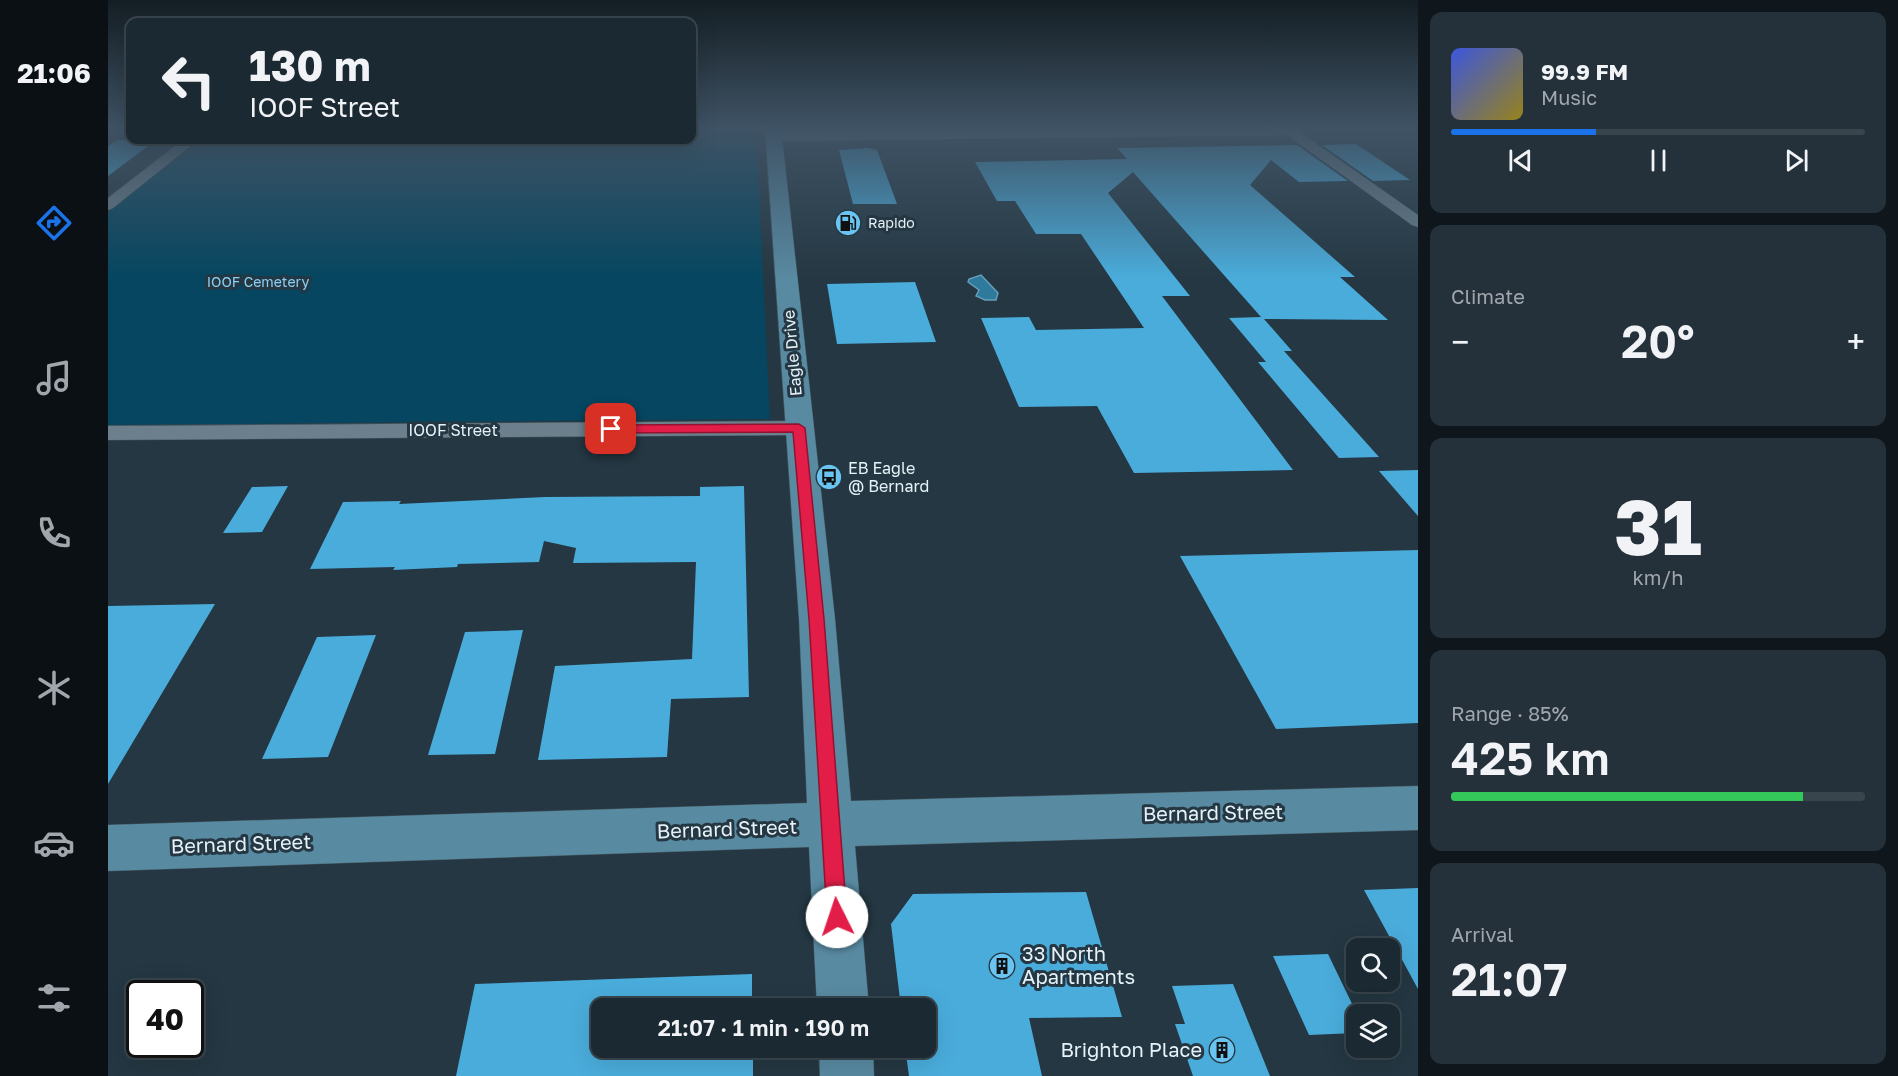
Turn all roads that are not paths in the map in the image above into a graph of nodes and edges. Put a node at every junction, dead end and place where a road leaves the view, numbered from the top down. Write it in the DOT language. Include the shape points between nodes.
graph roads {
  1 [pos="142,178"];
  2 [pos="777,178"];
  3 [pos="1357,178"];
  4 [pos="108,205"];
  5 [pos="1418,222"];
  6 [pos="799,428"];
  7 [pos="108,433"];
  8 [pos="1418,808"];
  9 [pos="830,826"];
  10 [pos="108,848"];
  11 [pos="842,998"];
  12 [pos="847,1058"];
  13 [pos="848,1076"];
  1 -- 4 [label="street"];
  2 -- 6 [label="street, Eagle Drive"];
  3 -- 5 [label="street"];
  6 -- 7 [label="street, IOOF Street"];
  6 -- 9 [label="street, Eagle Drive" via="817,619"];
  8 -- 9 [label="street, Bernard Street"];
  9 -- 10 [label="street, Bernard Street"];
  9 -- 11 [label="street, Eagle Drive"];
  12 -- 13 [label="street"];
}
